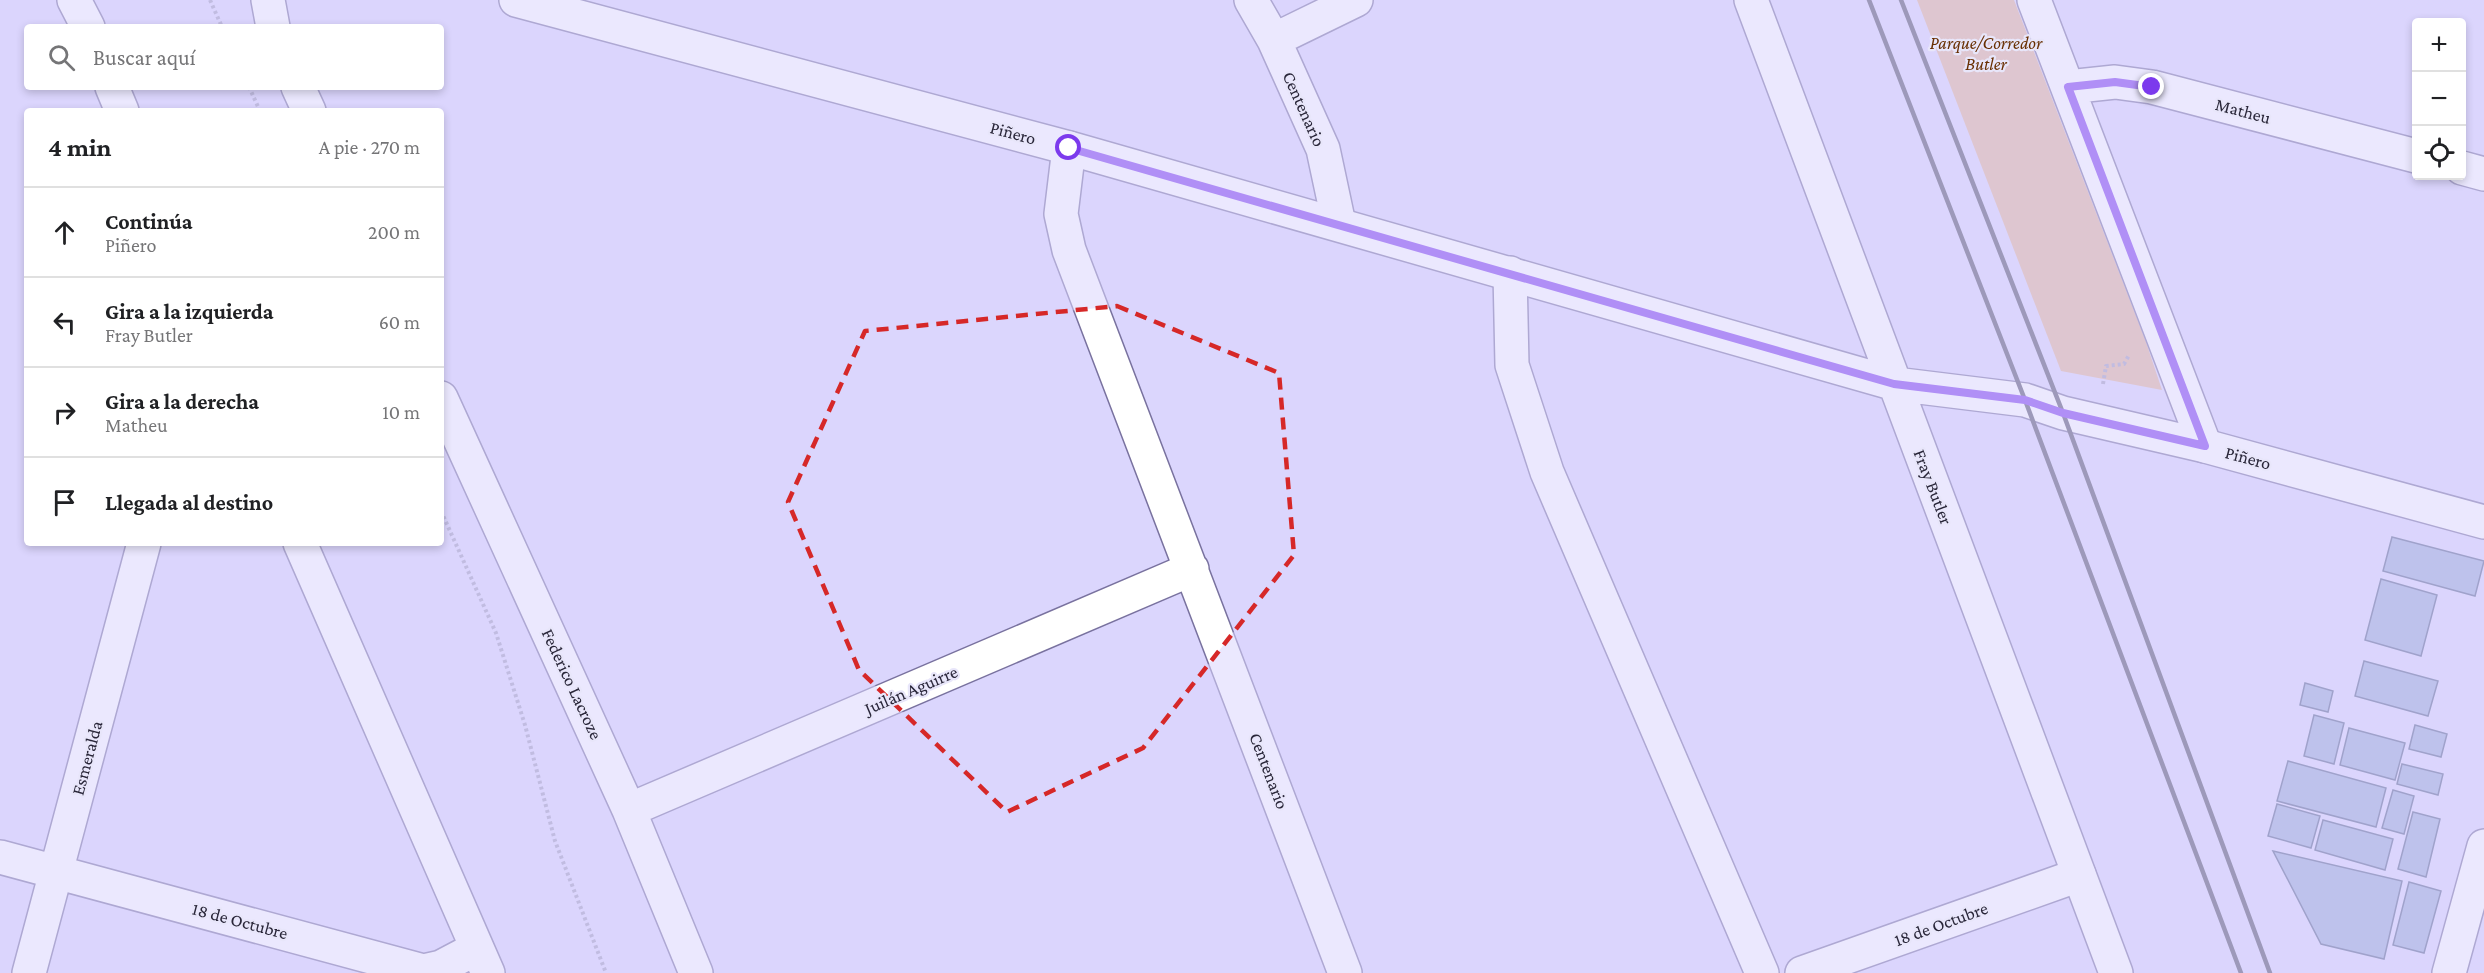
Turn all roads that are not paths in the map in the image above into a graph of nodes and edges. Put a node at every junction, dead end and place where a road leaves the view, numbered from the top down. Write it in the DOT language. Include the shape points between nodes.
graph roads {
  1 [pos="74,0"];
  2 [pos="268,0"];
  3 [pos="516,0"];
  4 [pos="1251,0"];
  5 [pos="1356,0"];
  6 [pos="1751,0"];
  7 [pos="2034,0"];
  8 [pos="86,24"];
  9 [pos="272,24"];
  10 [pos="1274,40"];
  11 [pos="2068,87"];
  12 [pos="113,90"];
  13 [pos="299,90"];
  14 [pos="121,108"];
  15 [pos="308,108"];
  16 [pos="1069,148"];
  17 [pos="2412,155"];
  18 [pos="2466,169"];
  19 [pos="2484,174"];
  20 [pos="1339,225"];
  21 [pos="1510,273"];
  22 [pos="1894,384"];
  23 [pos="444,405"];
  24 [pos="2205,446"];
  25 [pos="2484,522"];
  26 [pos="143,546"];
  27 [pos="301,546"];
  28 [pos="1192,569"];
  29 [pos="629,810"];
  30 [pos="2484,846"];
  31 [pos="0,857"];
  32 [pos="56,872"];
  33 [pos="2079,875"];
  34 [pos="482,961"];
  35 [pos="29,973"];
  36 [pos="696,973"];
  37 [pos="1346,973"];
  38 [pos="1762,973"];
  39 [pos="1802,973"];
  40 [pos="2116,973"];
  41 [pos="2450,973"];
  1 -- 8 [label="street"];
  2 -- 9 [label="street"];
  3 -- 16 [label="street, Piñero"];
  4 -- 10 [label="street, Centenario"];
  5 -- 10 [label="street"];
  6 -- 22 [label="street, Fray Butler"];
  7 -- 11 [label="street"];
  10 -- 20 [label="street, Centenario" via="1323,149"];
  11 -- 17 [label="street, Matheu" via="2115,82 2152,87"];
  11 -- 24 [label="street"];
  12 -- 14 [label="street"];
  13 -- 15 [label="street"];
  16 -- 20 [label="street, Piñero"];
  16 -- 28 [label="street, Centenario" via="1061,214 1069,250"];
  18 -- 19 [label="street"];
  20 -- 21 [label="street, Piñero"];
  21 -- 22 [label="street, Piñero"];
  21 -- 38 [label="street" via="1512,365 1547,472"];
  22 -- 24 [label="street, Piñero" via="2025,400 2063,413"];
  22 -- 33 [label="street, Fray Butler"];
  23 -- 29 [label="street, Federico Lacroze"];
  24 -- 25 [label="street, Piñero"];
  26 -- 32 [label="street, Esmeralda"];
  27 -- 34 [label="street"];
  28 -- 29 [label="street, Juilán Aguirre"];
  28 -- 37 [label="street, Centenario"];
  29 -- 36 [label="street, Federico Lacroze"];
  30 -- 41 [label="street"];
  31 -- 32 [label="street, 18 de Octubre"];
  32 -- 34 [label="street, 18 de Octubre" via="423,971"];
  32 -- 35 [label="street, Esmeralda"];
  33 -- 39 [label="street, 18 de Octubre"];
  33 -- 40 [label="street, Fray Butler"];
}
